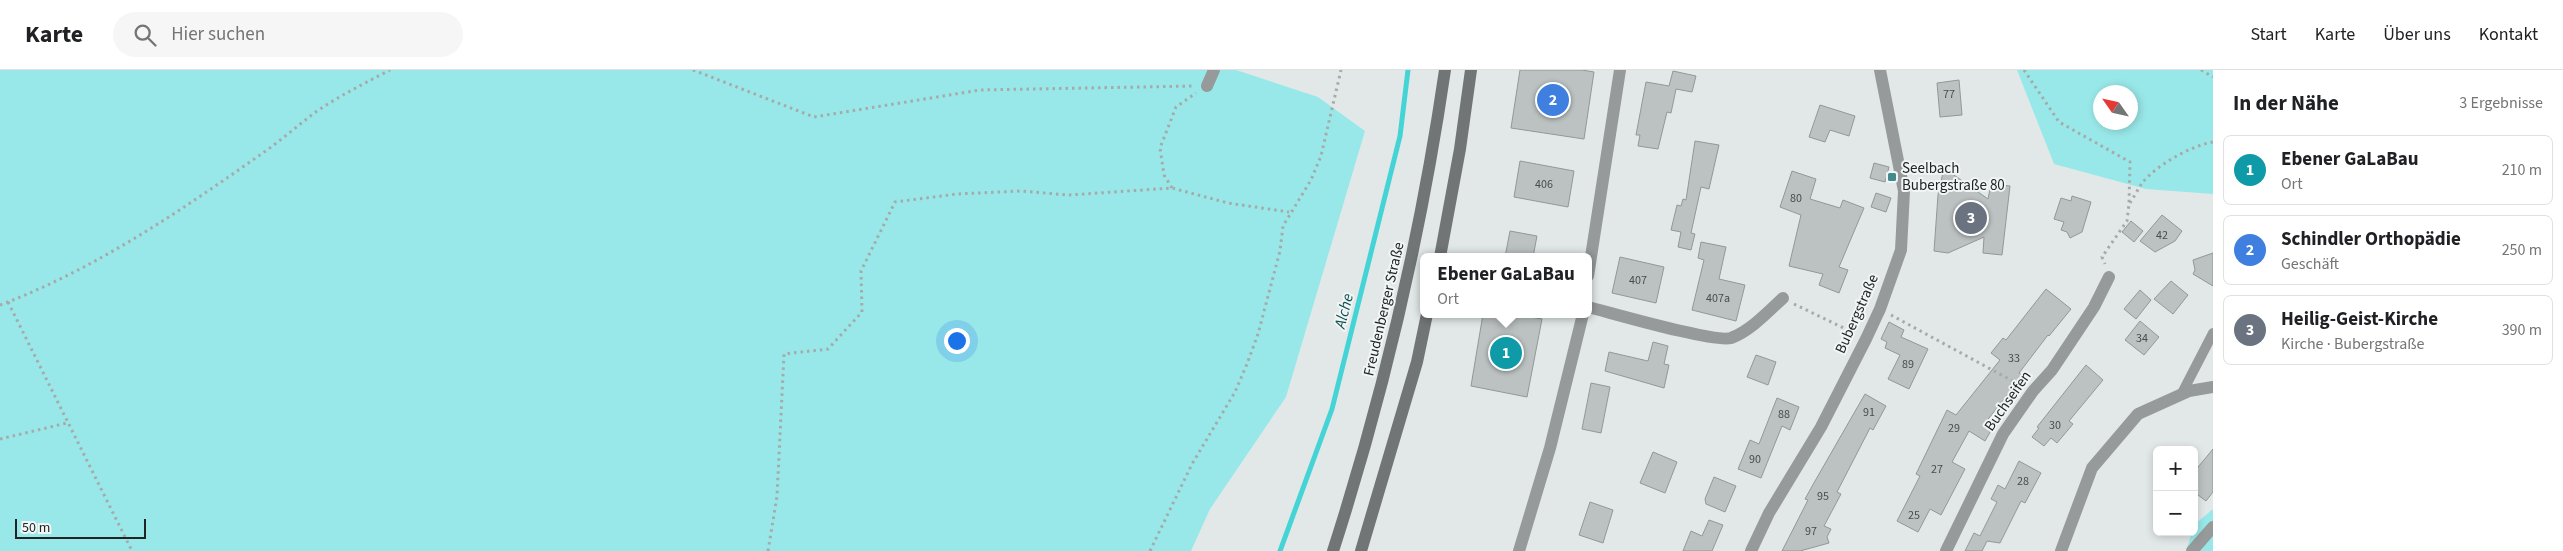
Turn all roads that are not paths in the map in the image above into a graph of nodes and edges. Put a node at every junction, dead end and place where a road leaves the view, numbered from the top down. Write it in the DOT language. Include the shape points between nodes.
graph roads {
  1 [pos="1214,70"];
  2 [pos="1445,70"];
  3 [pos="1471,70"];
  4 [pos="1620,70"];
  5 [pos="1880,70"];
  6 [pos="1207,86"];
  7 [pos="1441,253"];
  8 [pos="1592,253"];
  9 [pos="2109,277"];
  10 [pos="1783,298"];
  11 [pos="1592,308"];
  12 [pos="1426,318"];
  13 [pos="1581,318"];
  14 [pos="2213,333"];
  15 [pos="2213,387"];
  16 [pos="2180,395"];
  17 [pos="2213,527"];
  18 [pos="1333,551"];
  19 [pos="1360,551"];
  20 [pos="1519,551"];
  21 [pos="1751,551"];
  22 [pos="1946,551"];
  23 [pos="2061,551"];
  24 [pos="2192,551"];
  1 -- 6 [label="street"];
  2 -- 18 [label="main road, Freudenberger Straße" via="1425,195 1390,360"];
  3 -- 7 [label="main road"];
  4 -- 8 [label="street"];
  5 -- 21 [label="street, Bubergstraße" via="1904,191 1902,250 1866,339"];
  9 -- 22 [label="street, Buchseifen" via="2094,307 2052,370 2002,434"];
  10 -- 11 [label="street" via="1765,315 1730,338 1706,337"];
  12 -- 19 [label="main road" via="1385,474"];
  13 -- 20 [label="street" via="1550,448"];
  14 -- 16 [label="lane"];
  15 -- 16 [label="street"];
  16 -- 23 [label="street" via="2138,414 2092,468"];
  17 -- 24 [label="street"];
}
